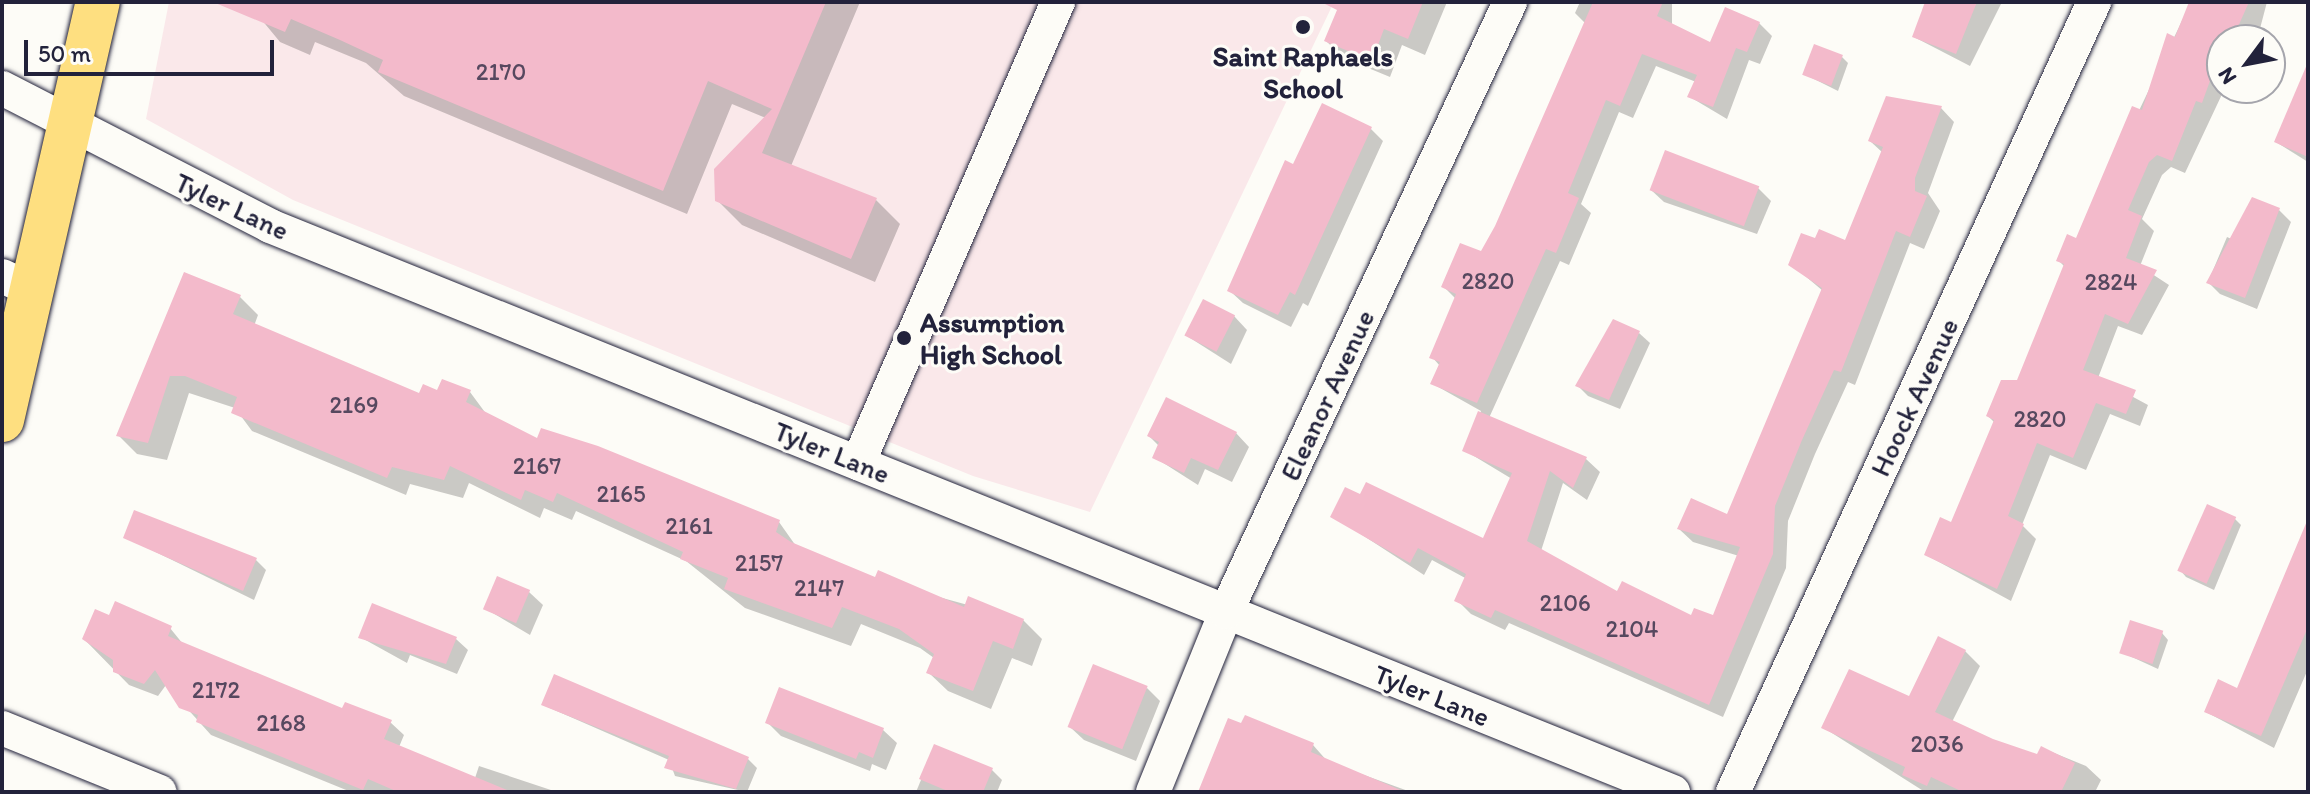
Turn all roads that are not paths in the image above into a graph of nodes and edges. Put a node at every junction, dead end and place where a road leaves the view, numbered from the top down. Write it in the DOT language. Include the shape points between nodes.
graph roads {
  1 [pos="98,2"];
  2 [pos="1058,2"];
  3 [pos="1510,2"];
  4 [pos="2094,2"];
  5 [pos="2,88"];
  6 [pos="69,122"];
  7 [pos="16,283"];
  8 [pos="8,362"];
  9 [pos="2,420"];
  10 [pos="858,463"];
  11 [pos="1226,612"];
  12 [pos="2,728"];
  13 [pos="160,792"];
  14 [pos="1153,792"];
  15 [pos="1673,792"];
  16 [pos="1733,792"];
  1 -- 6 [label="main road"];
  2 -- 10 [label="street"];
  3 -- 11 [label="street, Eleanor Avenue"];
  4 -- 16 [label="street, Hoock Avenue"];
  5 -- 6 [label="street, Tyler Lane"];
  6 -- 7 [label="main road"];
  6 -- 10 [label="street, Tyler Lane" via="270,226"];
  7 -- 8 [label="main road"];
  8 -- 9 [label="main road"];
  10 -- 11 [label="street, Tyler Lane"];
  11 -- 14 [label="street, Eleanor Avenue"];
  11 -- 15 [label="street, Tyler Lane"];
  12 -- 13 [label="street"];
}
